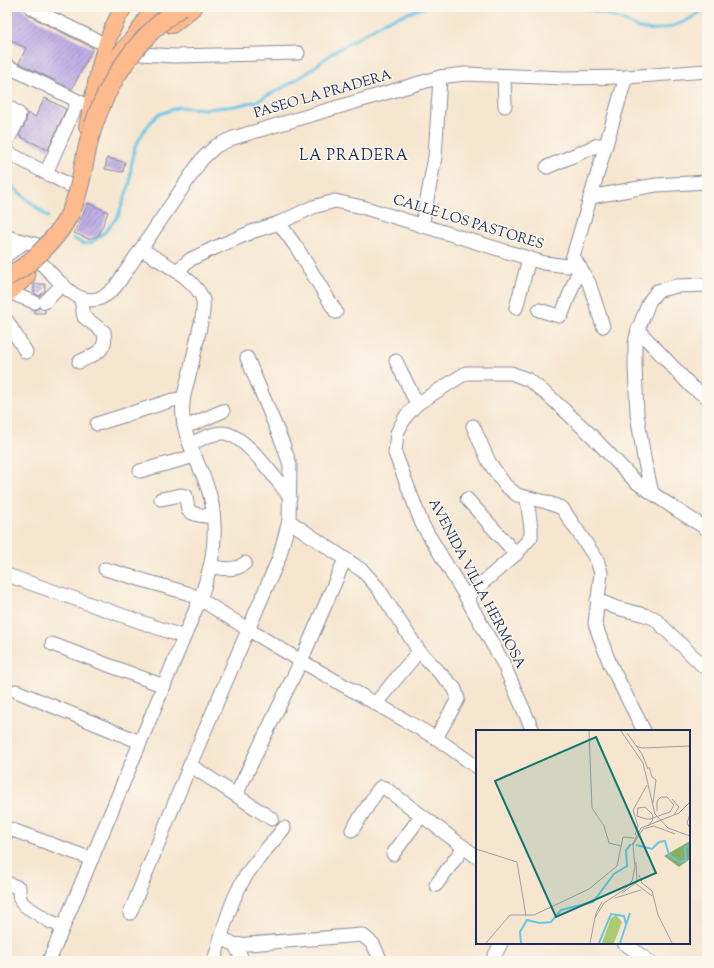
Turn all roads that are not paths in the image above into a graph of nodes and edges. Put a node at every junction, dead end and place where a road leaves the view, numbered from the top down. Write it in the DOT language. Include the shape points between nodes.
graph roads {
  1 [pos="31,7"];
  2 [pos="111,7"];
  3 [pos="124,7"];
  4 [pos="153,7"];
  5 [pos="181,7"];
  6 [pos="194,7"];
  7 [pos="106,43"];
  8 [pos="298,53"];
  9 [pos="141,54"];
  10 [pos="7,66"];
  11 [pos="707,71"];
  12 [pos="504,76"];
  13 [pos="440,77"];
  14 [pos="626,77"];
  15 [pos="84,104"];
  16 [pos="7,106"];
  17 [pos="505,106"];
  18 [pos="7,141"];
  19 [pos="606,145"];
  20 [pos="7,152"];
  21 [pos="93,154"];
  22 [pos="547,167"];
  23 [pos="46,173"];
  24 [pos="707,182"];
  25 [pos="71,186"];
  26 [pos="590,197"];
  27 [pos="279,223"];
  28 [pos="422,226"];
  29 [pos="7,237"];
  30 [pos="32,244"];
  31 [pos="141,249"];
  32 [pos="7,255"];
  33 [pos="529,259"];
  34 [pos="576,262"];
  35 [pos="41,263"];
  36 [pos="7,271"];
  37 [pos="177,271"];
  38 [pos="26,276"];
  39 [pos="63,284"];
  40 [pos="707,285"];
  41 [pos="7,288"];
  42 [pos="81,299"];
  43 [pos="516,308"];
  44 [pos="539,310"];
  45 [pos="336,312"];
  46 [pos="7,321"];
  47 [pos="603,326"];
  48 [pos="638,330"];
  49 [pos="26,352"];
  50 [pos="247,358"];
  51 [pos="396,361"];
  52 [pos="79,362"];
  53 [pos="707,397"];
  54 [pos="183,398"];
  55 [pos="417,404"];
  56 [pos="223,411"];
  57 [pos="97,424"];
  58 [pos="184,425"];
  59 [pos="473,426"];
  60 [pos="190,444"];
  61 [pos="195,456"];
  62 [pos="140,471"];
  63 [pos="652,493"];
  64 [pos="290,497"];
  65 [pos="161,499"];
  66 [pos="467,499"];
  67 [pos="527,499"];
  68 [pos="213,516"];
  69 [pos="289,521"];
  70 [pos="707,529"];
  71 [pos="516,554"];
  72 [pos="345,559"];
  73 [pos="245,563"];
  74 [pos="210,567"];
  75 [pos="105,569"];
  76 [pos="7,575"];
  77 [pos="466,597"];
  78 [pos="200,599"];
  79 [pos="597,600"];
  80 [pos="249,630"];
  81 [pos="184,638"];
  82 [pos="52,644"];
  83 [pos="419,651"];
  84 [pos="301,661"];
  85 [pos="704,666"];
  86 [pos="164,686"];
  87 [pos="16,691"];
  88 [pos="376,703"];
  89 [pos="533,730"];
  90 [pos="643,730"];
  91 [pos="436,738"];
  92 [pos="140,742"];
  93 [pos="190,765"];
  94 [pos="476,766"];
  95 [pos="236,796"];
  96 [pos="421,816"];
  97 [pos="272,819"];
  98 [pos="7,828"];
  99 [pos="284,828"];
  100 [pos="352,830"];
  101 [pos="464,847"];
  102 [pos="393,854"];
  103 [pos="476,856"];
  104 [pos="92,859"];
  105 [pos="7,883"];
  106 [pos="436,885"];
  107 [pos="130,913"];
  108 [pos="63,927"];
  109 [pos="220,939"];
  110 [pos="235,944"];
  111 [pos="500,944"];
  112 [pos="625,944"];
  113 [pos="49,961"];
  114 [pos="214,961"];
  115 [pos="243,961"];
  116 [pos="381,961"];
  117 [pos="492,961"];
  118 [pos="649,961"];
  1 -- 7 [label="street"];
  2 -- 7 [label="main road"];
  3 -- 7 [label="main road" via="115,20"];
  4 -- 21 [label="main road" via="140,29 120,54 105,85"];
  5 -- 41 [label="highway, bridge" via="166,17 124,62 92,129 74,205 44,248"];
  6 -- 9 [label="main road" via="158,36"];
  7 -- 15 [label="main road"];
  8 -- 9 [label="street" via="174,56"];
  9 -- 21 [label="main road" via="113,92"];
  10 -- 15 [label="street"];
  11 -- 14 [label="street, PASEO LA PRADERA"];
  12 -- 13 [label="street, PASEO LA PRADERA" via="465,74"];
  12 -- 14 [label="street, PASEO LA PRADERA"];
  12 -- 17 [label="street"];
  13 -- 28 [label="street" via="435,156"];
  13 -- 31 [label="street, PASEO LA PRADERA" via="260,129 216,146 202,158"];
  14 -- 19 [label="street"];
  15 -- 23 [label="street"];
  15 -- 25 [label="main road" via="78,164"];
  16 -- 18 [label="street" via="19,114"];
  19 -- 22 [label="street" via="598,145"];
  19 -- 26 [label="street"];
  20 -- 23 [label="street"];
  21 -- 35 [label="main road" via="79,207"];
  23 -- 25 [label="street"];
  24 -- 26 [label="street" via="656,185"];
  25 -- 30 [label="main road" via="49,233"];
  26 -- 34 [label="street"];
  27 -- 28 [label="street, CALLE LOS PASTORES" via="313,207 335,201"];
  27 -- 37 [label="street, CALLE LOS PASTORES" via="254,230 205,252 191,259"];
  27 -- 45 [label="street"];
  28 -- 33 [label="street, CALLE LOS PASTORES"];
  29 -- 30 [label="street"];
  30 -- 32 [label="street"];
  30 -- 36 [label="main road" via="29,255"];
  31 -- 37 [label="street"];
  31 -- 42 [label="street, PASEO LA PRADERA" via="110,293 94,300"];
  33 -- 34 [label="street, CALLE LOS PASTORES" via="567,266"];
  33 -- 43 [label="street"];
  34 -- 44 [label="street" via="562,314 559,316"];
  34 -- 47 [label="street" via="588,283"];
  35 -- 38 [label="main road"];
  35 -- 39 [label="street"];
  37 -- 54 [label="street" via="198,290 204,308"];
  38 -- 41 [label="highway"];
  39 -- 41 [label="street" via="39,302"];
  39 -- 42 [label="street"];
  40 -- 48 [label="street" via="676,286 657,291 649,302"];
  42 -- 52 [label="street" via="84,317 104,332 105,344 102,350"];
  46 -- 49 [label="street"];
  48 -- 53 [label="street" via="692,387"];
  48 -- 63 [label="street" via="635,343 636,414"];
  50 -- 64 [label="street" via="290,465"];
  51 -- 55 [label="street"];
  54 -- 57 [label="street"];
  54 -- 58 [label="street"];
  55 -- 63 [label="street, AVENIDA VILLA HERMOSA" via="466,373 511,373 529,380 550,397 636,482"];
  55 -- 77 [label="street, AVENIDA VILLA HERMOSA" via="406,416 397,433 395,453 422,524"];
  56 -- 58 [label="street" via="193,424"];
  58 -- 60 [label="street"];
  59 -- 67 [label="street" via="489,462 505,485"];
  60 -- 61 [label="street"];
  60 -- 64 [label="street" via="220,433 232,436 251,450"];
  61 -- 62 [label="street"];
  61 -- 68 [label="street" via="208,487"];
  63 -- 70 [label="street, AVENIDA VILLA HERMOSA"];
  64 -- 69 [label="street"];
  65 -- 68 [label="street" via="184,495 191,513"];
  66 -- 71 [label="street"];
  67 -- 71 [label="street" via="531,537"];
  67 -- 79 [label="street" via="562,508 575,526 597,560 601,573"];
  68 -- 74 [label="street"];
  69 -- 72 [label="street"];
  69 -- 80 [label="street" via="279,558"];
  71 -- 77 [label="street"];
  72 -- 83 [label="street" via="363,571 378,588"];
  72 -- 84 [label="street"];
  73 -- 74 [label="street" via="234,569"];
  74 -- 78 [label="street"];
  75 -- 78 [label="street"];
  76 -- 81 [label="street"];
  77 -- 89 [label="street, AVENIDA VILLA HERMOSA" via="503,663"];
  78 -- 80 [label="street"];
  78 -- 81 [label="street"];
  79 -- 85 [label="street" via="654,618"];
  79 -- 90 [label="street" via="595,624 610,664"];
  80 -- 84 [label="street"];
  80 -- 93 [label="street"];
  81 -- 86 [label="street"];
  82 -- 86 [label="street"];
  83 -- 88 [label="street"];
  83 -- 91 [label="street" via="458,695"];
  84 -- 88 [label="street"];
  84 -- 95 [label="street"];
  86 -- 92 [label="street"];
  87 -- 92 [label="street"];
  88 -- 91 [label="street"];
  91 -- 94 [label="street"];
  92 -- 104 [label="street"];
  93 -- 95 [label="street"];
  93 -- 107 [label="street"];
  95 -- 97 [label="street"];
  96 -- 100 [label="street" via="381,787"];
  96 -- 101 [label="street"];
  96 -- 102 [label="street"];
  98 -- 104 [label="street"];
  99 -- 109 [label="street" via="247,874 238,890"];
  101 -- 103 [label="street"];
  101 -- 106 [label="street"];
  104 -- 108 [label="street"];
  105 -- 108 [label="street" via="19,888 19,896 24,905"];
  108 -- 113 [label="street"];
  109 -- 110 [label="street"];
  109 -- 114 [label="street"];
  110 -- 115 [label="street"];
  110 -- 116 [label="street" via="362,935 373,944"];
  111 -- 117 [label="street"];
  112 -- 118 [label="street"];
}
